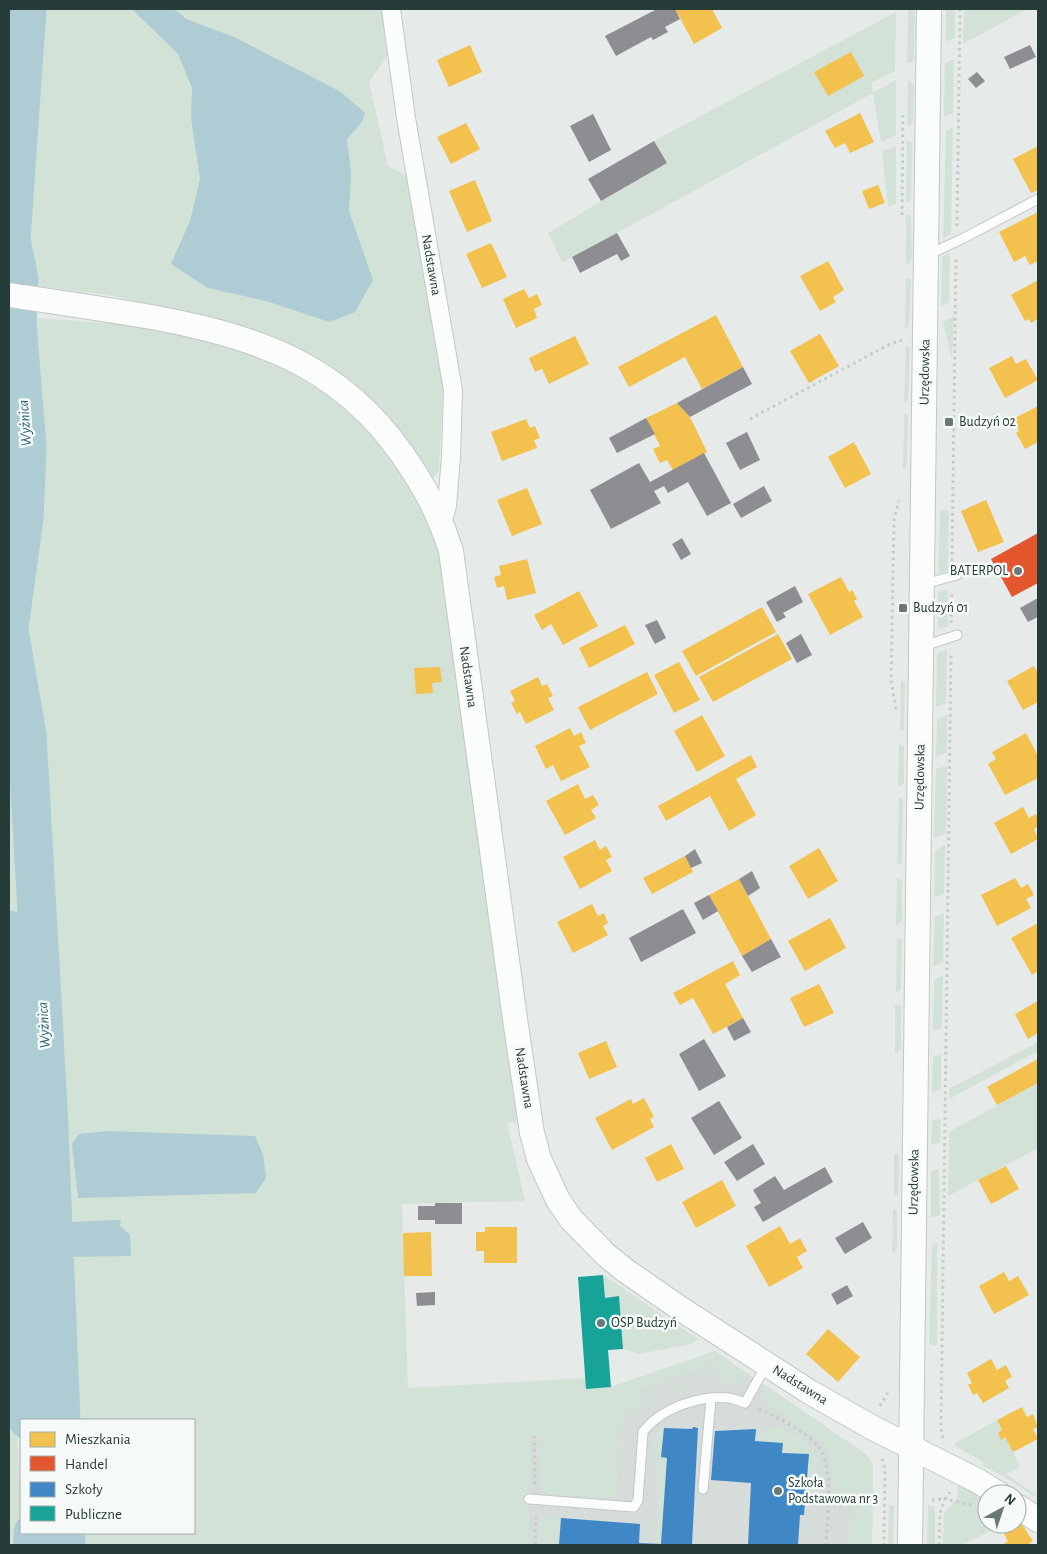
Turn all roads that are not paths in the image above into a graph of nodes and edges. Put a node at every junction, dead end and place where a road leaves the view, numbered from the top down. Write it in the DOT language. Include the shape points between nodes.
graph roads {
  1 [pos="391,9"];
  2 [pos="930,9"];
  3 [pos="1038,199"];
  4 [pos="926,255"];
  5 [pos="9,295"];
  6 [pos="442,523"];
  7 [pos="955,575"];
  8 [pos="922,585"];
  9 [pos="954,636"];
  10 [pos="921,647"];
  11 [pos="767,1364"];
  12 [pos="711,1399"];
  13 [pos="910,1447"];
  14 [pos="983,1484"];
  15 [pos="703,1489"];
  16 [pos="530,1499"];
  17 [pos="1027,1513"];
  18 [pos="1038,1520"];
  19 [pos="910,1545"];
  1 -- 6 [label="street, Nadstawna" via="406,118 453,390 447,506"];
  2 -- 4 [label="street, Urzędowska"];
  3 -- 4 [label="lane"];
  4 -- 8 [label="street, Urzędowska"];
  5 -- 6 [label="street, Nadstawna" via="201,327 259,344 306,366 344,391 394,442 429,496"];
  6 -- 11 [label="street, Nadstawna" via="451,551 515,1019 538,1159 571,1219 606,1255 665,1298"];
  7 -- 8 [label="lane"];
  8 -- 10 [label="street, Urzędowska"];
  9 -- 10 [label="lane"];
  10 -- 13 [label="street, Urzędowska"];
  11 -- 12 [label="lane" via="745,1403 730,1398"];
  11 -- 13 [label="street, Nadstawna" via="808,1391 874,1420"];
  12 -- 15 [label="lane"];
  12 -- 16 [label="lane" via="667,1411 643,1432 638,1500 634,1507"];
  13 -- 14 [label="street, Nadstawna"];
  13 -- 19 [label="street, Urzędowska"];
  17 -- 18 [label="street"];
}
